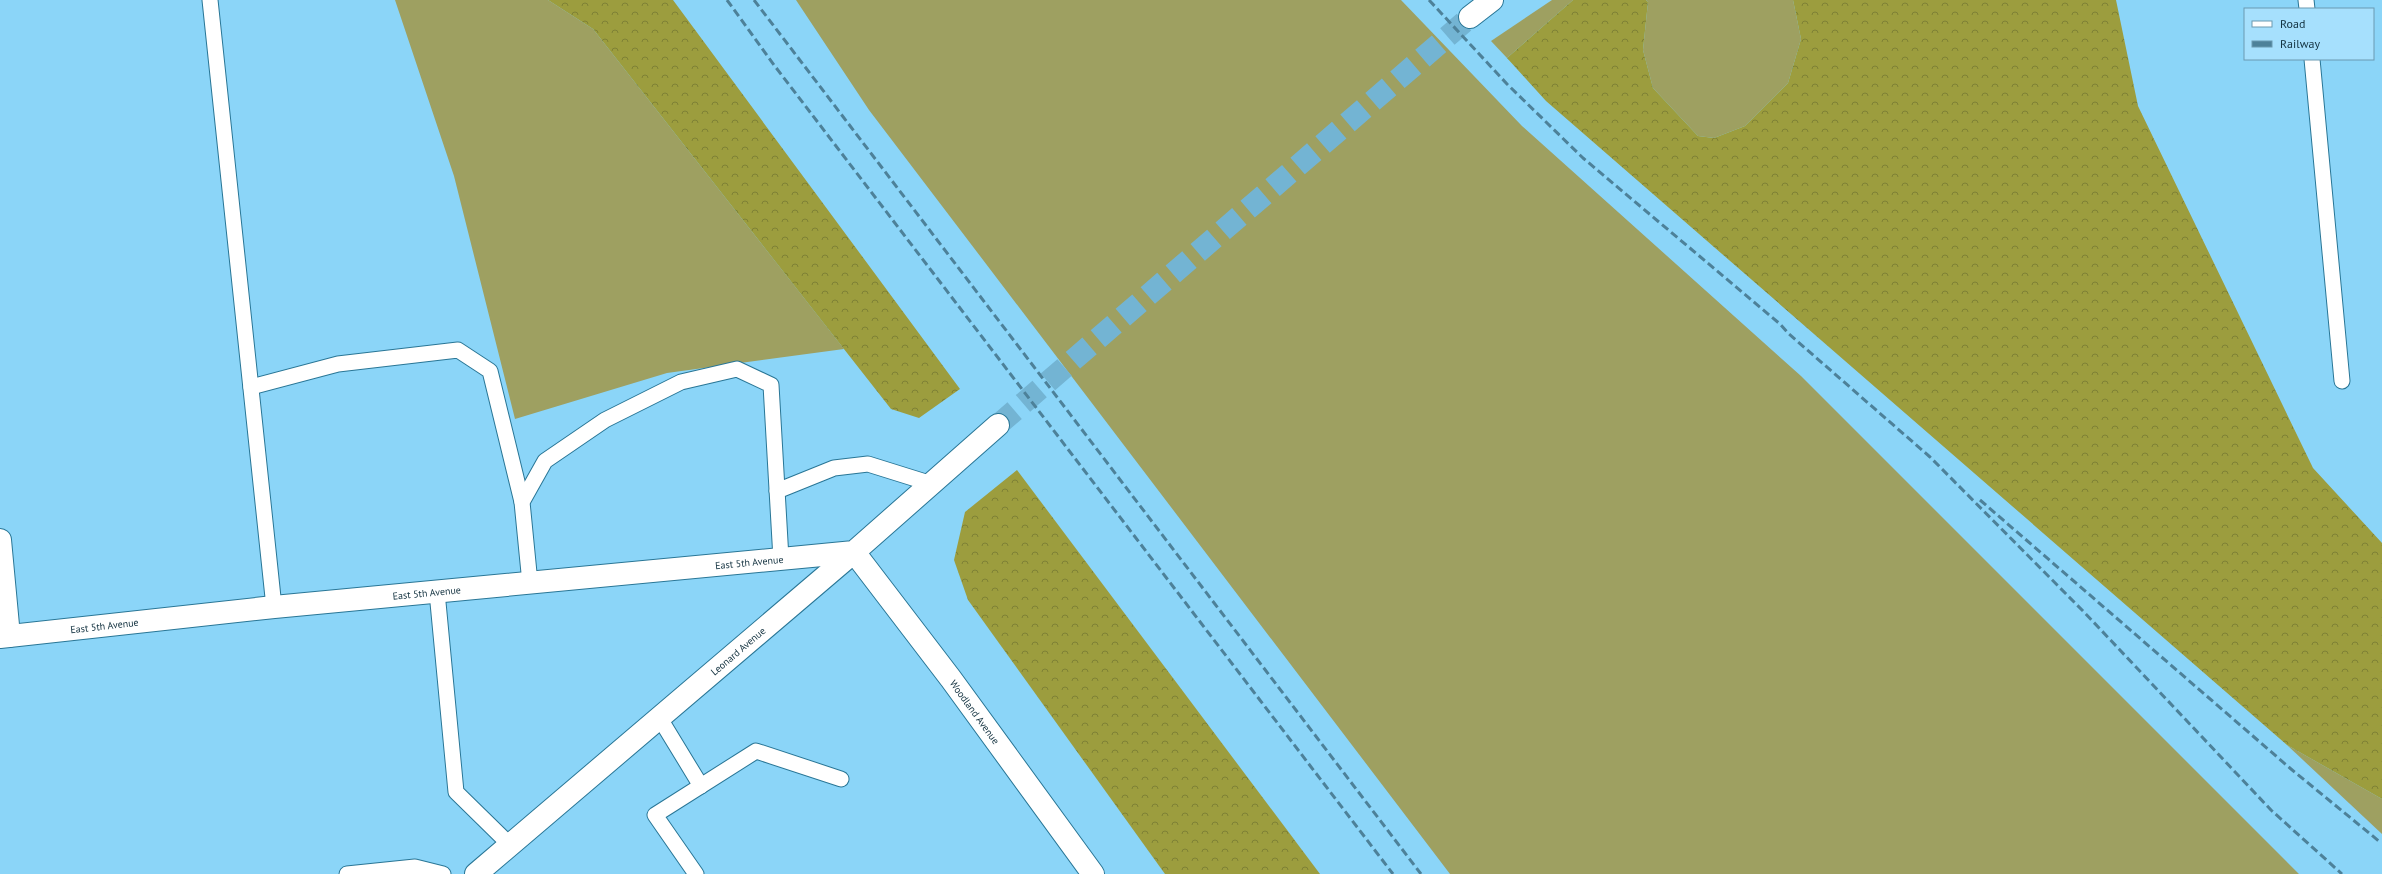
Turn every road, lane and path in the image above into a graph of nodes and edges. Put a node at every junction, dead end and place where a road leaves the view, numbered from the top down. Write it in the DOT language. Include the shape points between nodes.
graph roads {
  1 [pos="210,0"];
  2 [pos="1492,0"];
  3 [pos="1470,17"];
  4 [pos="2312,60"];
  5 [pos="2342,381"];
  6 [pos="251,387"];
  7 [pos="998,425"];
  8 [pos="932,484"];
  9 [pos="777,492"];
  10 [pos="522,502"];
  11 [pos="0,540"];
  12 [pos="854,552"];
  13 [pos="781,559"];
  14 [pos="530,583"];
  15 [pos="437,592"];
  16 [pos="274,607"];
  17 [pos="5,636"];
  18 [pos="659,717"];
  19 [pos="841,779"];
  20 [pos="700,786"];
  21 [pos="510,845"];
  22 [pos="347,874"];
  23 [pos="442,874"];
  24 [pos="476,874"];
  25 [pos="696,874"];
  26 [pos="1093,874"];
  1 -- 6 [label="lane"];
  2 -- 3 [label="main road"];
  4 -- 5 [label="lane"];
  6 -- 10 [label="lane" via="338,364 458,350 490,371"];
  6 -- 16 [label="lane"];
  7 -- 8 [label="main road, Leonard Avenue"];
  8 -- 9 [label="lane" via="868,464 834,468"];
  8 -- 12 [label="main road, Leonard Avenue"];
  9 -- 10 [label="lane" via="771,385 737,369 681,382 605,420 545,461"];
  9 -- 13 [label="lane"];
  10 -- 14 [label="lane"];
  11 -- 17 [label="main road"];
  12 -- 13 [label="main road, East 5th Avenue"];
  12 -- 18 [label="main road, Leonard Avenue"];
  12 -- 26 [label="main road, Woodland Avenue" via="951,679"];
  13 -- 14 [label="main road, East 5th Avenue"];
  14 -- 15 [label="main road, East 5th Avenue"];
  15 -- 16 [label="main road, East 5th Avenue"];
  15 -- 21 [label="lane" via="456,792"];
  16 -- 17 [label="main road, East 5th Avenue"];
  18 -- 20 [label="lane"];
  18 -- 21 [label="main road, Leonard Avenue"];
  19 -- 20 [label="lane" via="756,752"];
  20 -- 25 [label="lane" via="655,815"];
  21 -- 24 [label="main road, Leonard Avenue"];
  22 -- 23 [label="lane" via="415,867"];
}
